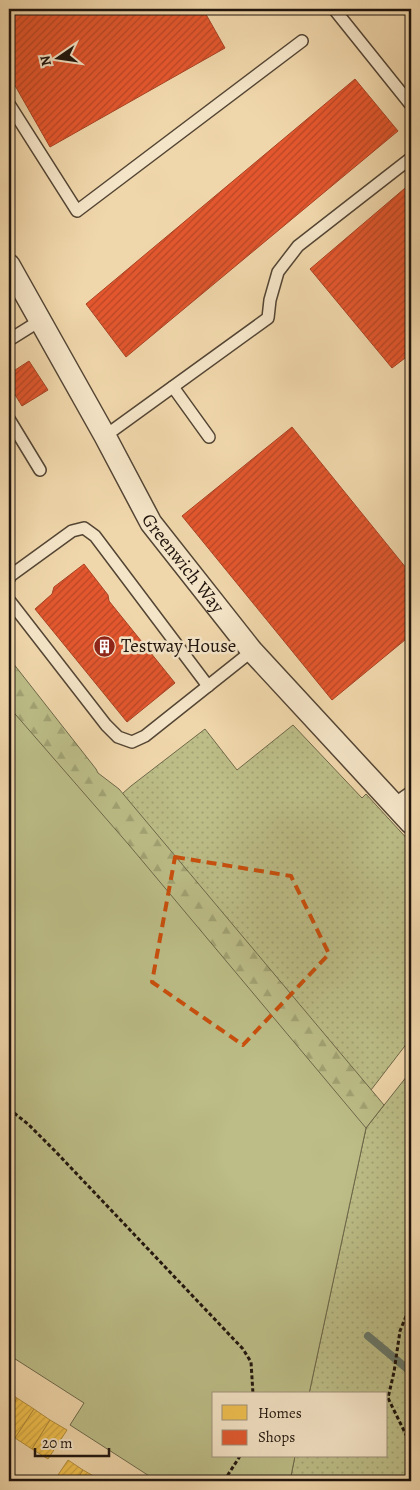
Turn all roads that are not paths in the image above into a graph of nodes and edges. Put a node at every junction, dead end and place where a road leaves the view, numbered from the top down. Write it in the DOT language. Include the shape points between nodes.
graph roads {
  1 [pos="334,9"];
  2 [pos="302,41"];
  3 [pos="9,104"];
  4 [pos="411,105"];
  5 [pos="411,158"];
  6 [pos="9,264"];
  7 [pos="41,320"];
  8 [pos="9,340"];
  9 [pos="173,387"];
  10 [pos="9,419"];
  11 [pos="106,436"];
  12 [pos="209,437"];
  13 [pos="40,470"];
  14 [pos="9,579"];
  15 [pos="9,600"];
  16 [pos="252,651"];
  17 [pos="208,686"];
  18 [pos="411,792"];
  19 [pos="394,804"];
  20 [pos="411,823"];
  1 -- 4 [label="lane"];
  2 -- 3 [label="lane" via="77,212"];
  5 -- 9 [label="lane" via="298,246 278,272 268,318"];
  6 -- 7 [label="street, Greenwich Way"];
  7 -- 8 [label="lane"];
  7 -- 11 [label="street, Greenwich Way"];
  9 -- 11 [label="lane"];
  9 -- 12 [label="lane"];
  10 -- 13 [label="lane"];
  11 -- 16 [label="street, Greenwich Way" via="151,523"];
  14 -- 17 [label="lane" via="72,530 84,528 95,536"];
  15 -- 17 [label="lane" via="118,737 132,742 145,736"];
  16 -- 17 [label="lane"];
  16 -- 19 [label="street, Greenwich Way"];
  18 -- 19 [label="lane"];
  19 -- 20 [label="street, Greenwich Way"];
}
